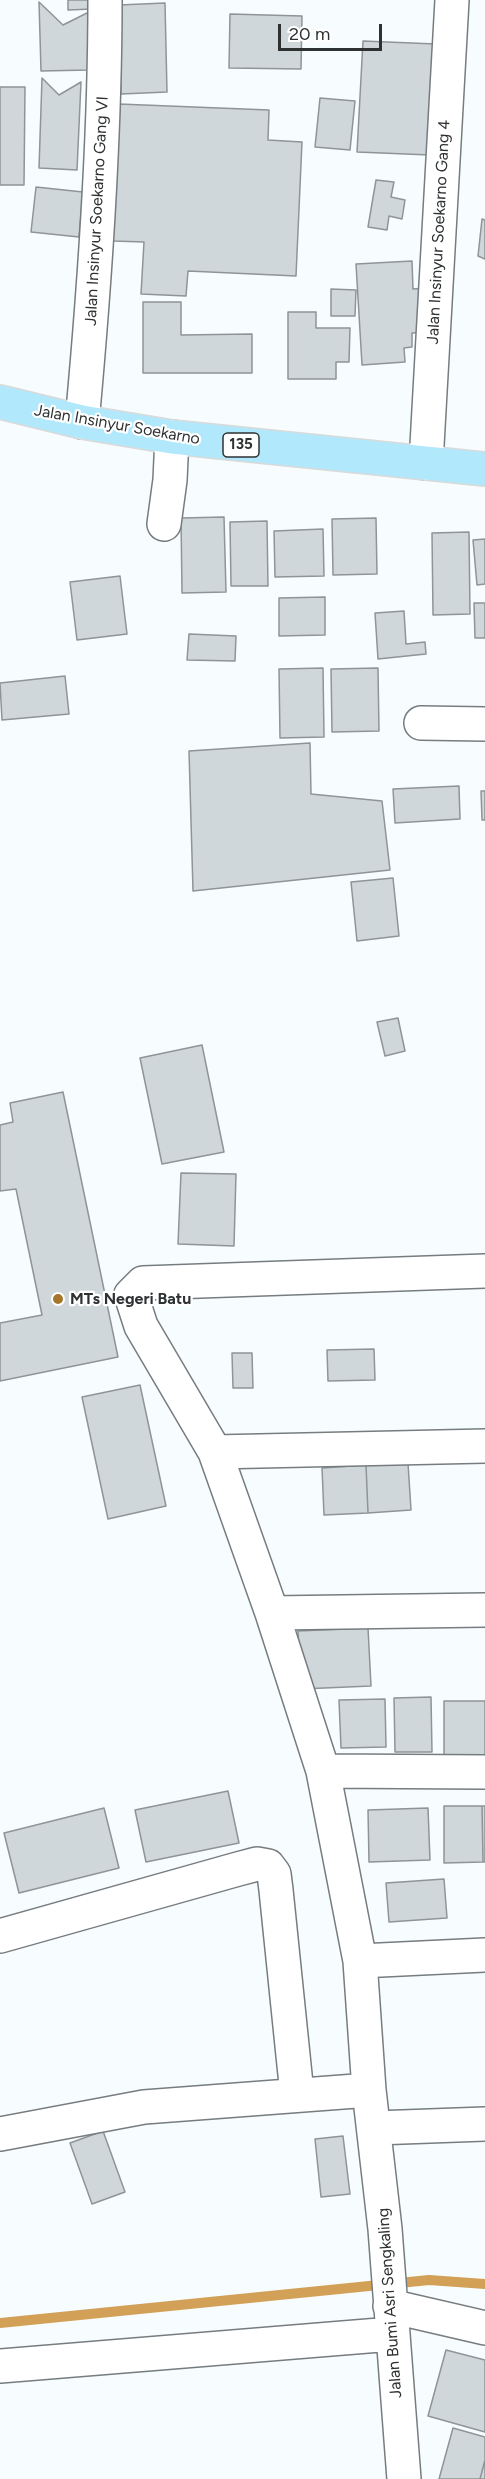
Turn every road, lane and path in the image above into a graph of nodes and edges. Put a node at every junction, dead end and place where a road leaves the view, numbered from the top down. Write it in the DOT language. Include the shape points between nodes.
graph roads {
  1 [pos="105,0"];
  2 [pos="452,0"];
  3 [pos="0,402"];
  4 [pos="82,422"];
  5 [pos="172,437"];
  6 [pos="426,464"];
  7 [pos="485,469"];
  8 [pos="164,524"];
  9 [pos="421,723"];
  10 [pos="485,724"];
  11 [pos="485,1271"];
  12 [pos="485,1446"];
  13 [pos="215,1452"];
  14 [pos="485,1610"];
  15 [pos="272,1613"];
  16 [pos="323,1771"];
  17 [pos="485,1772"];
  18 [pos="0,1936"];
  19 [pos="485,1955"];
  20 [pos="360,1961"];
  21 [pos="369,2090"];
  22 [pos="297,2094"];
  23 [pos="485,2124"];
  24 [pos="375,2128"];
  25 [pos="0,2134"];
  26 [pos="390,2310"];
  27 [pos="485,2328"];
  28 [pos="0,2366"];
  29 [pos="404,2479"];
  1 -- 4 [label="street, Jalan Insinyur Soekarno Gang VI" via="95,287"];
  2 -- 6 [label="street, Jalan Insinyur Soekarno Gang 4"];
  3 -- 4 [label="main road, Jalan Insinyur Soekarno / 135"];
  4 -- 5 [label="main road, Jalan Insinyur Soekarno / 135"];
  5 -- 6 [label="main road, Jalan Insinyur Soekarno / 135"];
  5 -- 8 [label="street"];
  6 -- 7 [label="main road, Jalan Insinyur Soekarno / 135"];
  9 -- 10 [label="street"];
  11 -- 13 [label="street, Jalan Bumi Asri Sengkaling" via="143,1283 131,1295 141,1326"];
  12 -- 13 [label="street"];
  13 -- 15 [label="street, Jalan Bumi Asri Sengkaling"];
  14 -- 15 [label="street"];
  15 -- 16 [label="street, Jalan Bumi Asri Sengkaling"];
  16 -- 17 [label="street"];
  16 -- 20 [label="street, Jalan Bumi Asri Sengkaling"];
  18 -- 22 [label="street" via="257,1864 268,1866 274,1874"];
  19 -- 20 [label="street"];
  20 -- 21 [label="street, Jalan Bumi Asri Sengkaling"];
  21 -- 22 [label="street"];
  21 -- 24 [label="street, Jalan Bumi Asri Sengkaling"];
  22 -- 25 [label="street" via="144,2107"];
  23 -- 24 [label="street"];
  24 -- 26 [label="street, Jalan Bumi Asri Sengkaling"];
  26 -- 27 [label="street"];
  26 -- 28 [label="street"];
  26 -- 29 [label="street, Jalan Bumi Asri Sengkaling"];
}
